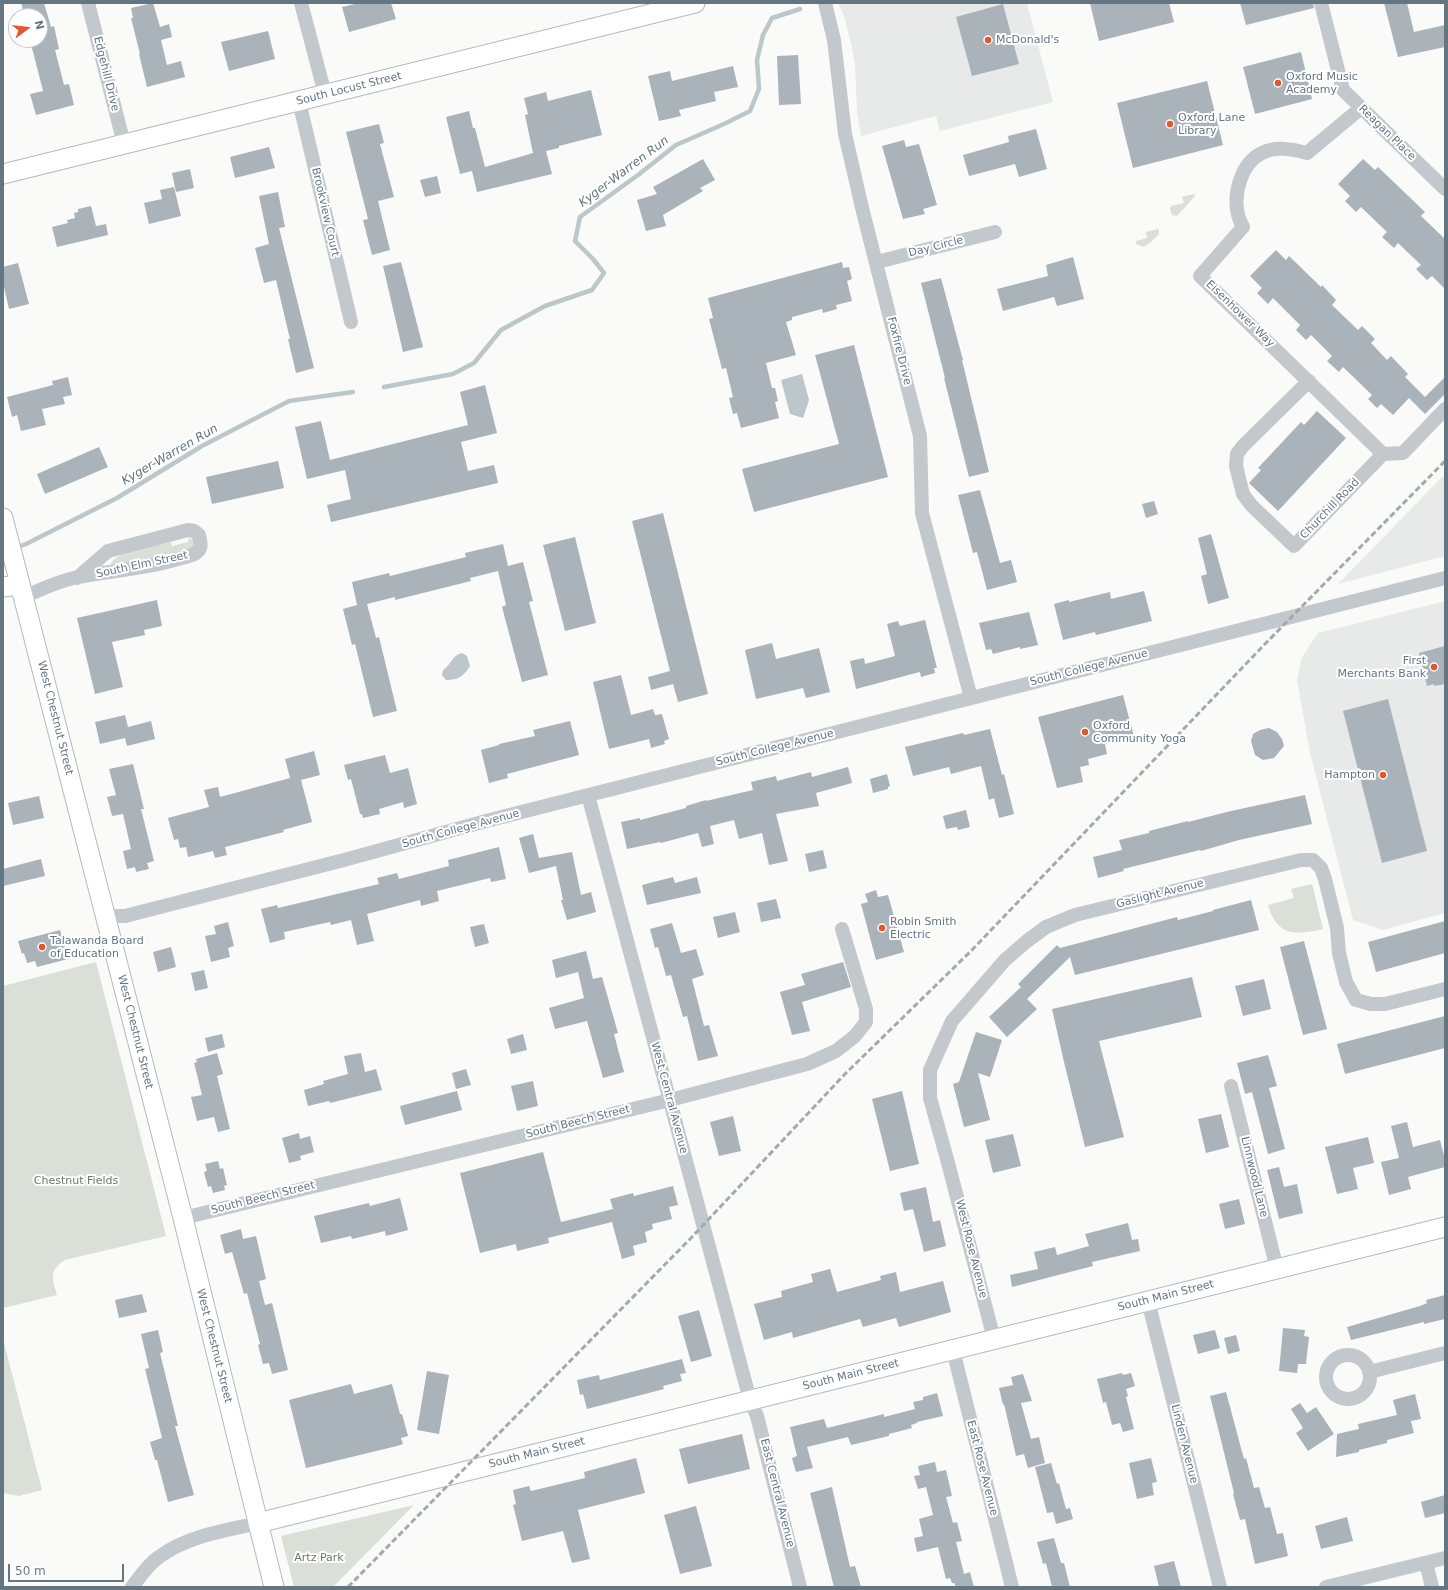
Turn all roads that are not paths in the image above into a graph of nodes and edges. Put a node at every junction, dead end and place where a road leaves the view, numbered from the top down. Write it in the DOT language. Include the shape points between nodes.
graph roads {
  1 [pos="88,3"];
  2 [pos="301,3"];
  3 [pos="695,3"];
  4 [pos="825,3"];
  5 [pos="1321,3"];
  6 [pos="325,94"];
  7 [pos="299,101"];
  8 [pos="1361,108"];
  9 [pos="124,144"];
  10 [pos="3,174"];
  11 [pos="1445,189"];
  12 [pos="995,232"];
  13 [pos="877,262"];
  14 [pos="351,322"];
  15 [pos="1309,381"];
  16 [pos="1445,409"];
  17 [pos="1384,454"];
  18 [pos="3,518"];
  19 [pos="77,578"];
  20 [pos="1445,578"];
  21 [pos="16,590"];
  22 [pos="971,698"];
  23 [pos="588,795"];
  24 [pos="105,916"];
  25 [pos="842,929"];
  26 [pos="1445,989"];
  27 [pos="1231,1086"];
  28 [pos="670,1100"];
  29 [pos="948,1159"];
  30 [pos="183,1218"];
  31 [pos="1445,1227"];
  32 [pos="1277,1269"];
  33 [pos="1148,1301"];
  34 [pos="994,1339"];
  35 [pos="953,1350"];
  36 [pos="1445,1353"];
  37 [pos="1369,1372"];
  38 [pos="750,1400"];
  39 [pos="258,1523"];
  40 [pos="1445,1558"];
  41 [pos="1426,1563"];
  42 [pos="132,1587"];
  43 [pos="274,1587"];
  44 [pos="800,1587"];
  45 [pos="1012,1587"];
  46 [pos="1220,1587"];
  47 [pos="1326,1587"];
  48 [pos="1432,1587"];
  1 -- 9 [label="street, Edgehill Drive"];
  2 -- 6 [label="street"];
  3 -- 6 [label="main road, South Locust Street"];
  4 -- 13 [label="street, Foxfire Drive" via="834,40 845,134"];
  5 -- 8 [label="street, Reagan Place" via="1343,90"];
  6 -- 7 [label="main road, South Locust Street"];
  7 -- 9 [label="main road, South Locust Street"];
  7 -- 14 [label="street, Brookview Court"];
  8 -- 11 [label="street, Reagan Place"];
  8 -- 15 [label="street, Eisenhower Way" via="1307,153 1278,149 1262,153 1252,160 1239,183 1238,216 1243,227 1200,276"];
  9 -- 10 [label="main road, South Locust Street"];
  12 -- 13 [label="street, Day Circle"];
  13 -- 22 [label="street, Foxfire Drive" via="920,436 922,513"];
  15 -- 17 [label="street, Eisenhower Way"];
  15 -- 17 [label="street, Churchill Road" via="1237,454 1238,478 1243,494 1251,505 1294,546"];
  16 -- 17 [label="street" via="1403,453"];
  18 -- 21 [label="main road, West Chestnut Street" via="14,561"];
  19 -- 19 [label="street, South Elm Street" via="169,561 195,553 200,550 199,535 188,530 108,551"];
  19 -- 21 [label="street, South Elm Street" via="48,586"];
  20 -- 22 [label="street, South College Avenue"];
  21 -- 24 [label="main road, West Chestnut Street"];
  22 -- 23 [label="street, South College Avenue"];
  23 -- 24 [label="street, South College Avenue" via="126,916"];
  23 -- 28 [label="street, West Central Avenue"];
  24 -- 30 [label="main road, West Chestnut Street"];
  25 -- 28 [label="street, South Beech Street" via="866,1009 866,1022 856,1036 836,1051 807,1064"];
  26 -- 29 [label="street, Gaslight Avenue" via="1385,1004 1356,1000 1346,982 1325,879 1321,868 1313,860 1301,860 1075,916 1046,927 1027,941 1005,960 952,1022 930,1070 930,1098"];
  27 -- 32 [label="street, Linnwood Lane"];
  28 -- 30 [label="street, South Beech Street"];
  28 -- 38 [label="street, West Central Avenue"];
  29 -- 34 [label="street, West Rose Avenue"];
  30 -- 39 [label="main road, West Chestnut Street"];
  31 -- 32 [label="main road, South Main Street"];
  32 -- 33 [label="main road, South Main Street"];
  33 -- 34 [label="main road, South Main Street"];
  33 -- 46 [label="street, Linden Avenue"];
  34 -- 35 [label="main road, South Main Street"];
  35 -- 38 [label="main road, South Main Street"];
  35 -- 45 [label="street, East Rose Avenue"];
  36 -- 37 [label="street"];
  38 -- 39 [label="main road, South Main Street"];
  38 -- 44 [label="street, East Central Avenue" via="757,1416"];
  39 -- 42 [label="street" via="180,1544 157,1557"];
  39 -- 43 [label="main road, West Chestnut Street"];
  40 -- 41 [label="street"];
  41 -- 47 [label="street"];
  41 -- 48 [label="street"];
}
